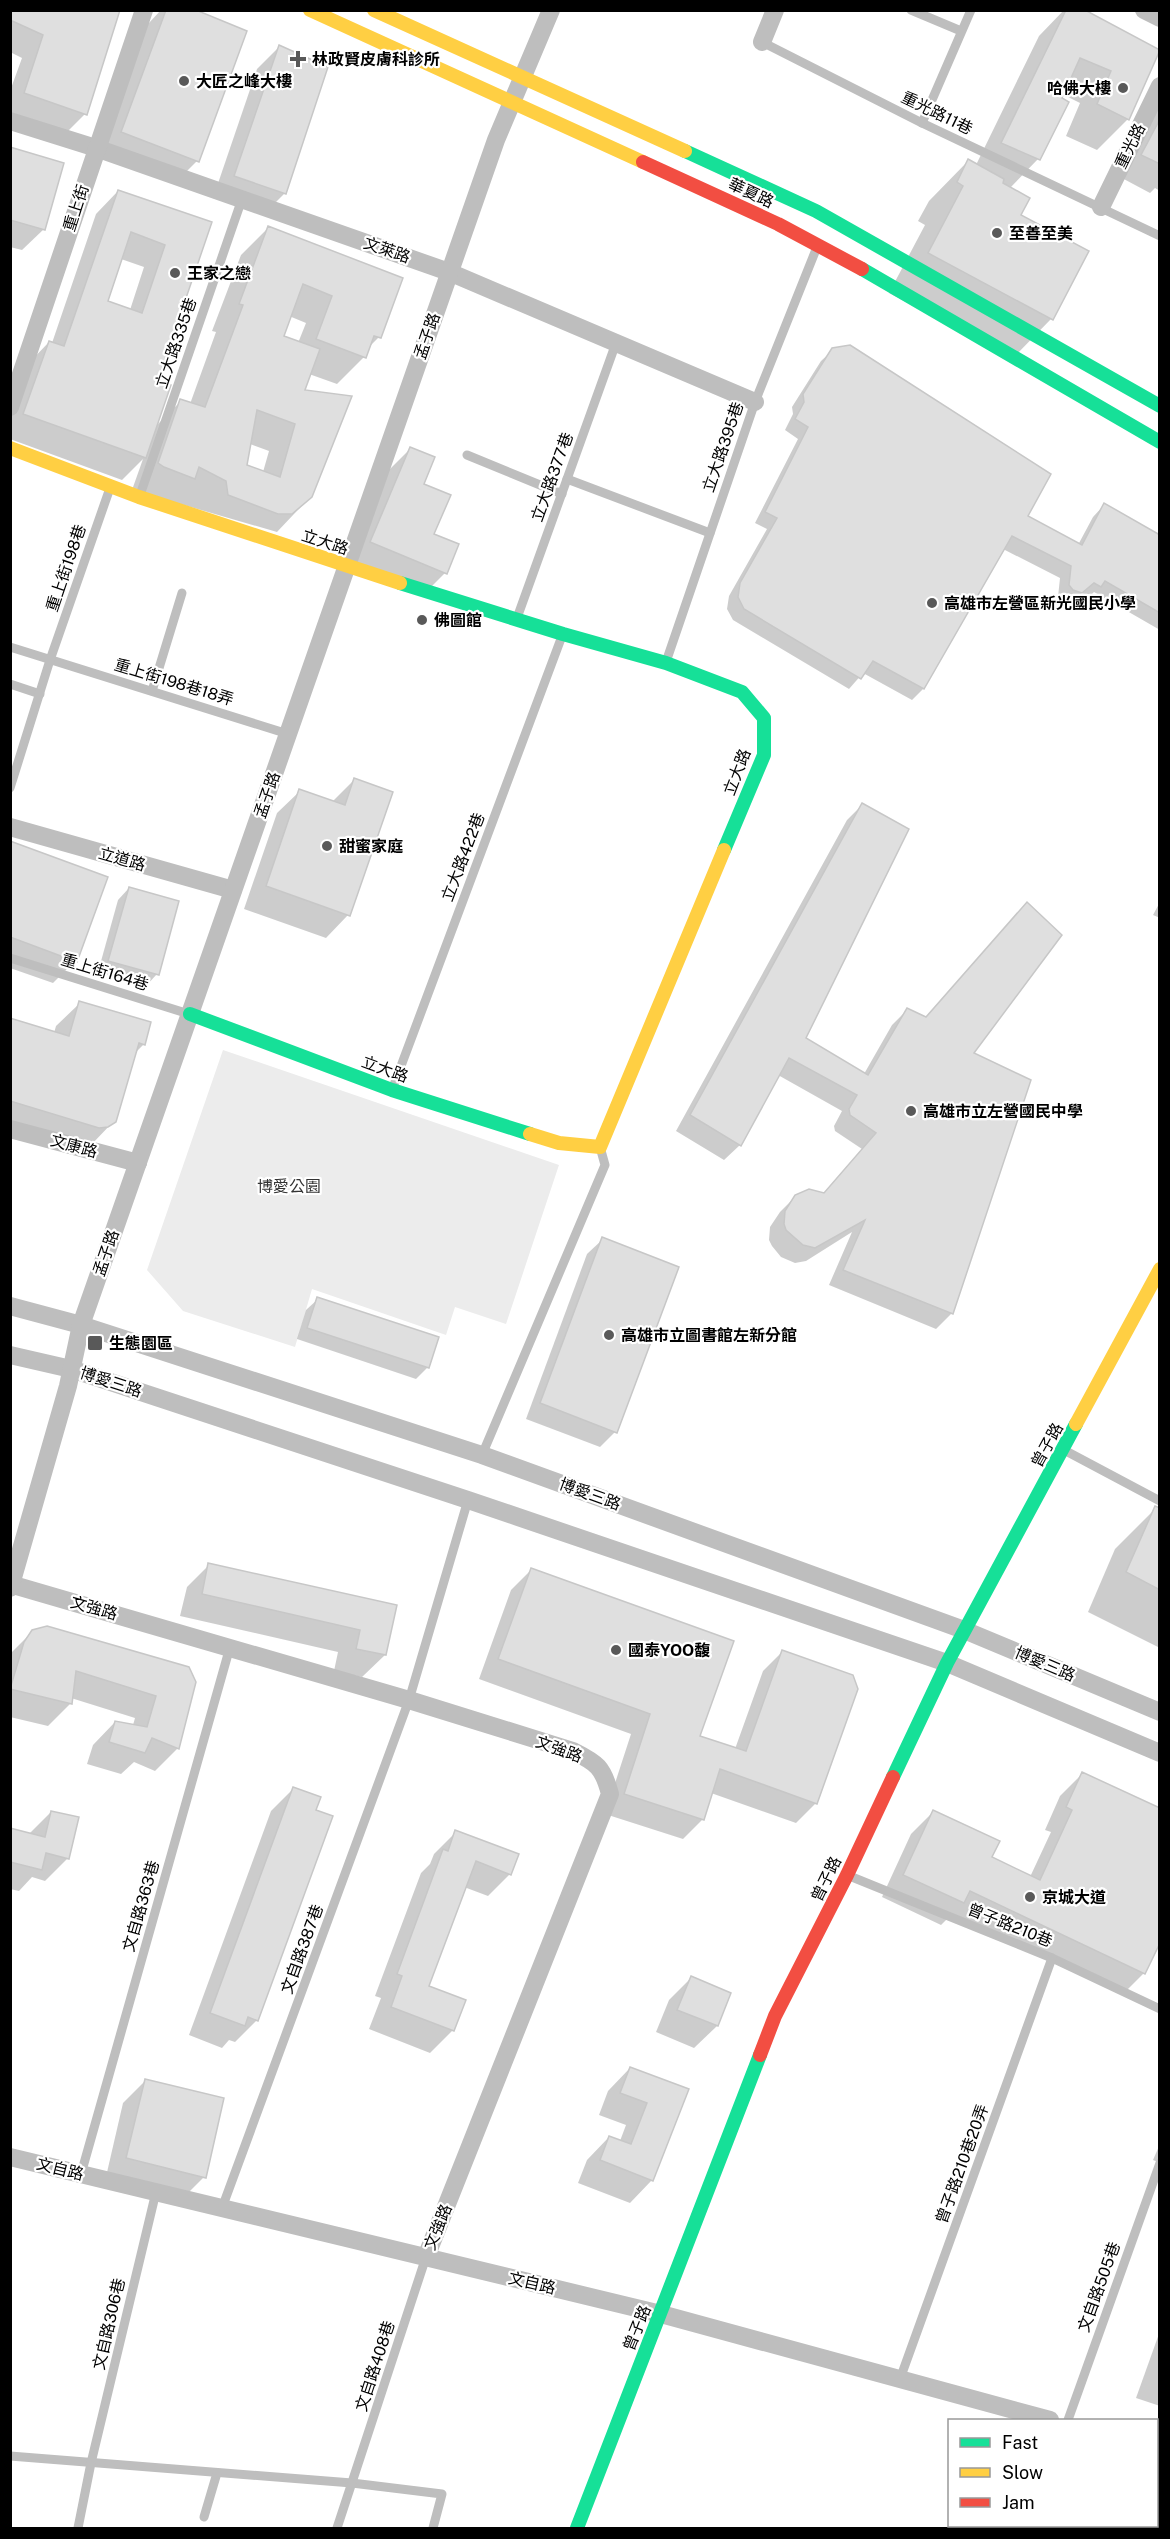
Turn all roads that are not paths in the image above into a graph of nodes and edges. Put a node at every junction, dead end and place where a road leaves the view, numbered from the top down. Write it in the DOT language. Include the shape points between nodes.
graph roads {
  1 [pos="144,10"];
  2 [pos="310,10"];
  3 [pos="374,10"];
  4 [pos="551,10"];
  5 [pos="775,10"];
  6 [pos="911,10"];
  7 [pos="971,10"];
  8 [pos="1144,10"];
  9 [pos="1160,18"];
  10 [pos="961,31"];
  11 [pos="762,42"];
  12 [pos="522,77"];
  13 [pos="1160,86"];
  14 [pos="512,101"];
  15 [pos="10,121"];
  16 [pos="922,123"];
  17 [pos="96,148"];
  18 [pos="242,200"];
  19 [pos="1101,207"];
  20 [pos="1160,236"];
  21 [pos="818,244"];
  22 [pos="449,272"];
  23 [pos="616,343"];
  24 [pos="755,402"];
  25 [pos="1120,402"];
  26 [pos="1160,406"];
  27 [pos="10,407"];
  28 [pos="1160,442"];
  29 [pos="10,448"];
  30 [pos="467,455"];
  31 [pos="567,479"];
  32 [pos="110,486"];
  33 [pos="562,494"];
  34 [pos="139,497"];
  35 [pos="710,533"];
  36 [pos="346,566"];
  37 [pos="182,593"];
  38 [pos="516,620"];
  39 [pos="563,634"];
  40 [pos="10,647"];
  41 [pos="50,660"];
  42 [pos="666,663"];
  43 [pos="10,684"];
  44 [pos="152,691"];
  45 [pos="40,694"];
  46 [pos="288,734"];
  47 [pos="10,788"];
  48 [pos="10,827"];
  49 [pos="233,890"];
  50 [pos="10,958"];
  51 [pos="190,1014"];
  52 [pos="392,1090"];
  53 [pos="10,1129"];
  54 [pos="600,1147"];
  55 [pos="138,1162"];
  56 [pos="1158,1276"];
  57 [pos="10,1306"];
  58 [pos="81,1326"];
  59 [pos="10,1354"];
  60 [pos="71,1369"];
  61 [pos="1063,1450"];
  62 [pos="482,1455"];
  63 [pos="468,1500"];
  64 [pos="1160,1501"];
  65 [pos="11,1586"];
  66 [pos="964,1630"];
  67 [pos="230,1647"];
  68 [pos="947,1663"];
  69 [pos="409,1700"];
  70 [pos="1160,1712"];
  71 [pos="1160,1753"];
  72 [pos="847,1875"];
  73 [pos="1052,1958"];
  74 [pos="1160,2009"];
  75 [pos="10,2157"];
  76 [pos="1160,2163"];
  77 [pos="81,2174"];
  78 [pos="156,2192"];
  79 [pos="222,2208"];
  80 [pos="426,2258"];
  81 [pos="660,2314"];
  82 [pos="900,2379"];
  83 [pos="1043,2419"];
  84 [pos="1069,2419"];
  85 [pos="10,2456"];
  86 [pos="91,2463"];
  87 [pos="217,2473"];
  88 [pos="352,2483"];
  89 [pos="204,2517"];
  90 [pos="78,2529"];
  91 [pos="337,2529"];
  92 [pos="433,2529"];
  93 [pos="577,2529"];
  1 -- 17 [label="street, 重上街"];
  2 -- 14 [label="street, 華夏路"];
  3 -- 12 [label="street, 華夏路"];
  4 -- 12 [label="street, 孟子路"];
  5 -- 11 [label="street"];
  6 -- 10 [label="lane"];
  7 -- 10 [label="lane"];
  8 -- 9 [label="street"];
  10 -- 16 [label="lane"];
  11 -- 16 [label="lane, 重光路11巷"];
  12 -- 14 [label="street, 孟子路"];
  12 -- 25 [label="street, 華夏路" via="816,211"];
  13 -- 19 [label="street, 重光路"];
  14 -- 21 [label="street, 華夏路"];
  14 -- 22 [label="street, 孟子路"];
  15 -- 17 [label="street, 文萊路"];
  16 -- 19 [label="lane, 重光路11巷"];
  17 -- 18 [label="street, 文萊路"];
  17 -- 27 [label="street, 重上街"];
  18 -- 22 [label="street, 文萊路"];
  18 -- 34 [label="lane, 立大路335巷"];
  19 -- 20 [label="lane, 重光路11巷"];
  21 -- 24 [label="lane, 立大路395巷"];
  21 -- 25 [label="street, 華夏路"];
  22 -- 23 [label="street, 文萊路"];
  22 -- 36 [label="street, 孟子路"];
  23 -- 24 [label="street, 文萊路"];
  23 -- 31 [label="lane, 立大路377巷"];
  24 -- 35 [label="lane, 立大路395巷"];
  25 -- 26 [label="street, 華夏路"];
  25 -- 28 [label="street, 華夏路"];
  29 -- 32 [label="street, 立大路"];
  30 -- 33 [label="lane"];
  31 -- 33 [label="lane, 立大路377巷"];
  31 -- 35 [label="lane"];
  32 -- 34 [label="street, 立大路"];
  32 -- 41 [label="lane, 重上街198巷"];
  33 -- 38 [label="lane, 立大路377巷"];
  34 -- 36 [label="street, 立大路"];
  35 -- 42 [label="lane, 立大路395巷"];
  36 -- 38 [label="street, 立大路"];
  36 -- 46 [label="street, 孟子路"];
  37 -- 44 [label="lane"];
  38 -- 39 [label="street, 立大路"];
  39 -- 42 [label="street, 立大路"];
  39 -- 52 [label="lane, 立大路422巷"];
  40 -- 41 [label="lane, 重上街198巷18弄"];
  41 -- 44 [label="lane, 重上街198巷18弄"];
  41 -- 45 [label="lane"];
  42 -- 54 [label="street, 立大路" via="742,692 764,718 764,754"];
  43 -- 45 [label="lane"];
  44 -- 46 [label="lane, 重上街198巷18弄"];
  45 -- 47 [label="lane"];
  46 -- 49 [label="street, 孟子路"];
  48 -- 49 [label="street, 立道路"];
  49 -- 51 [label="street, 孟子路"];
  50 -- 51 [label="lane, 重上街164巷"];
  51 -- 52 [label="street, 立大路"];
  51 -- 55 [label="street, 孟子路"];
  52 -- 54 [label="street, 立大路" via="559,1143"];
  53 -- 55 [label="street, 文康路"];
  54 -- 62 [label="lane" via="605,1165"];
  55 -- 58 [label="street, 孟子路"];
  56 -- 61 [label="street, 曾子路"];
  57 -- 58 [label="street, 博愛三路"];
  58 -- 60 [label="street, 孟子路"];
  58 -- 62 [label="street, 博愛三路"];
  59 -- 60 [label="street, 博愛三路"];
  60 -- 63 [label="street, 博愛三路"];
  60 -- 65 [label="street, 孟子路"];
  61 -- 64 [label="lane"];
  61 -- 66 [label="street, 曾子路"];
  62 -- 66 [label="street, 博愛三路"];
  63 -- 68 [label="street, 博愛三路"];
  63 -- 69 [label="lane, 文自路387巷"];
  65 -- 67 [label="street, 文強路"];
  66 -- 68 [label="street, 曾子路"];
  66 -- 70 [label="street, 博愛三路"];
  67 -- 69 [label="street, 文強路"];
  67 -- 77 [label="lane, 文自路363巷"];
  68 -- 71 [label="street, 博愛三路"];
  68 -- 72 [label="street, 曾子路"];
  69 -- 79 [label="lane, 文自路387巷"];
  69 -- 80 [label="street, 文強路" via="573,1751 595,1763 606,1777 610,1794"];
  72 -- 73 [label="lane, 曾子路210巷"];
  72 -- 81 [label="street, 曾子路" via="775,2016"];
  73 -- 74 [label="lane, 曾子路210巷"];
  73 -- 82 [label="lane, 曾子路210巷20弄"];
  75 -- 77 [label="street, 文自路"];
  76 -- 84 [label="lane, 文自路505巷"];
  77 -- 78 [label="street, 文自路"];
  78 -- 79 [label="street, 文自路"];
  78 -- 86 [label="lane, 文自路306巷"];
  79 -- 80 [label="street, 文自路"];
  80 -- 81 [label="street, 文自路"];
  80 -- 88 [label="lane, 文自路408巷"];
  81 -- 82 [label="street, 文自路"];
  81 -- 93 [label="street, 曾子路"];
  82 -- 83 [label="street, 文自路"];
  85 -- 86 [label="lane"];
  86 -- 87 [label="lane"];
  86 -- 90 [label="lane, 文自路306巷"];
  87 -- 88 [label="lane"];
  87 -- 89 [label="lane"];
  88 -- 91 [label="lane, 文自路408巷"];
  88 -- 92 [label="lane" via="442,2494"];
}
